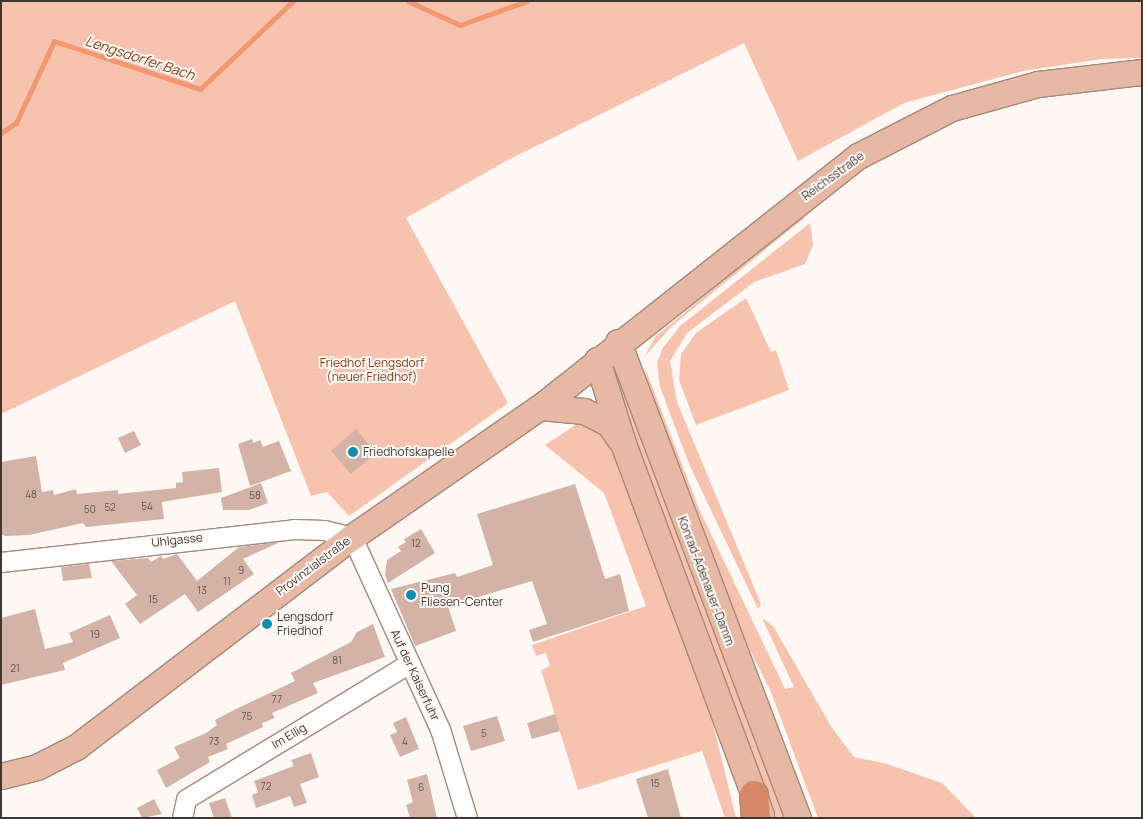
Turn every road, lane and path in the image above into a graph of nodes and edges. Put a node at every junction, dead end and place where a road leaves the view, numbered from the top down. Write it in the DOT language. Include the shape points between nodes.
graph roads {
  1 [pos="1142,72"];
  2 [pos="618,342"];
  3 [pos="597,360"];
  4 [pos="540,407"];
  5 [pos="624,446"];
  6 [pos="352,537"];
  7 [pos="1,562"];
  8 [pos="410,663"];
  9 [pos="1,776"];
  10 [pos="758,810"];
  11 [pos="182,818"];
  12 [pos="467,818"];
  13 [pos="798,818"];
  1 -- 2 [label="main road, Reichsstraße" via="1038,84 952,108 858,156"];
  2 -- 3 [label="main road, Provinzialstraße"];
  2 -- 13 [label="main road, Konrad-Adenauer-Damm"];
  3 -- 4 [label="main road, Provinzialstraße"];
  3 -- 5 [label="main road"];
  4 -- 5 [label="main road" via="584,411 597,416 609,424"];
  4 -- 6 [label="main road, Provinzialstraße"];
  5 -- 10 [label="main road"];
  6 -- 7 [label="street, Uhlgasse" via="324,530 294,529"];
  6 -- 8 [label="street, Auf der Kaiserfuhr"];
  6 -- 9 [label="main road, Provinzialstraße" via="76,748 37,767"];
  8 -- 11 [label="street, Im Ellig" via="186,799"];
  8 -- 12 [label="street, Auf der Kaiserfuhr" via="440,729"];
}
